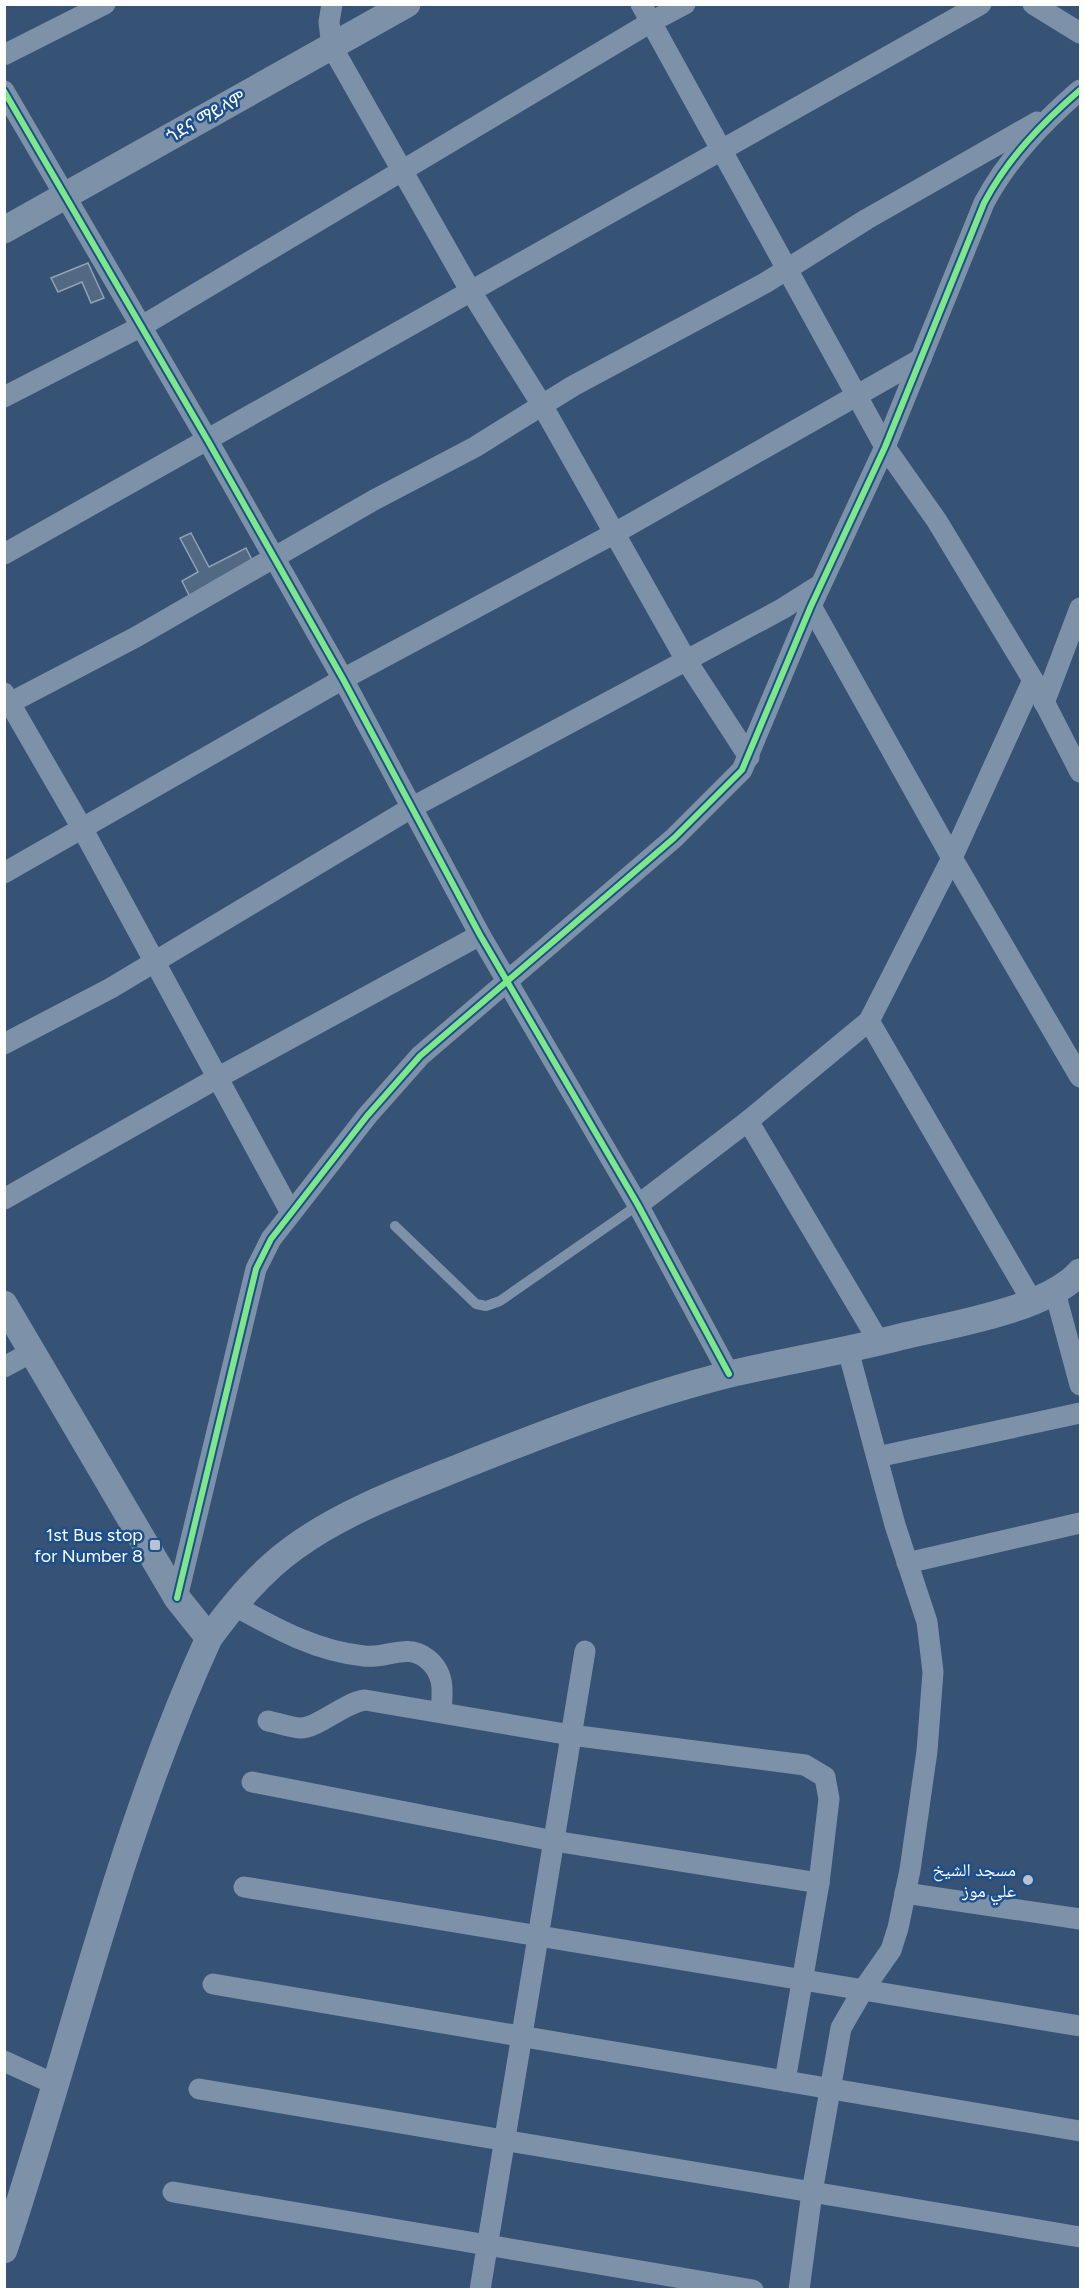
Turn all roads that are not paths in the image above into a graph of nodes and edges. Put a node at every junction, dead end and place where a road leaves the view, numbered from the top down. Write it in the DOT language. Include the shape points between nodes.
graph roads {
  1 [pos="105,4"];
  2 [pos="332,4"];
  3 [pos="407,4"];
  4 [pos="685,4"];
  5 [pos="981,4"];
  6 [pos="1033,4"];
  7 [pos="646,13"];
  8 [pos="1080,33"];
  9 [pos="332,47"];
  10 [pos="4,55"];
  11 [pos="1080,90"];
  12 [pos="4,91"];
  13 [pos="1056,111"];
  14 [pos="721,149"];
  15 [pos="402,171"];
  16 [pos="65,196"];
  17 [pos="4,230"];
  18 [pos="786,269"];
  19 [pos="470,290"];
  20 [pos="142,326"];
  21 [pos="921,359"];
  22 [pos="856,394"];
  23 [pos="4,397"];
  24 [pos="542,405"];
  25 [pos="208,441"];
  26 [pos="885,447"];
  27 [pos="615,532"];
  28 [pos="4,554"];
  29 [pos="273,560"];
  30 [pos="820,585"];
  31 [pos="811,606"];
  32 [pos="1080,608"];
  33 [pos="686,660"];
  34 [pos="343,679"];
  35 [pos="1033,680"];
  36 [pos="6,700"];
  37 [pos="1044,703"];
  38 [pos="748,757"];
  39 [pos="1080,772"];
  40 [pos="411,808"];
  41 [pos="82,828"];
  42 [pos="951,858"];
  43 [pos="4,873"];
  44 [pos="480,935"];
  45 [pos="155,962"];
  46 [pos="507,981"];
  47 [pos="869,1021"];
  48 [pos="4,1044"];
  49 [pos="219,1077"];
  50 [pos="1080,1077"];
  51 [pos="748,1121"];
  52 [pos="4,1199"];
  53 [pos="638,1204"];
  54 [pos="291,1213"];
  55 [pos="395,1226"];
  56 [pos="1080,1272"];
  57 [pos="1043,1297"];
  58 [pos="4,1304"];
  59 [pos="879,1342"];
  60 [pos="848,1350"];
  61 [pos="32,1352"];
  62 [pos="4,1367"];
  63 [pos="729,1374"];
  64 [pos="1080,1385"];
  65 [pos="1080,1413"];
  66 [pos="878,1457"];
  67 [pos="1080,1523"];
  68 [pos="907,1563"];
  69 [pos="177,1598"];
  70 [pos="233,1605"];
  71 [pos="209,1638"];
  72 [pos="585,1651"];
  73 [pos="441,1712"];
  74 [pos="268,1721"];
  75 [pos="571,1735"];
  76 [pos="252,1782"];
  77 [pos="554,1841"];
  78 [pos="819,1883"];
  79 [pos="244,1887"];
  80 [pos="905,1893"];
  81 [pos="1080,1919"];
  82 [pos="538,1936"];
  83 [pos="804,1980"];
  84 [pos="213,1984"];
  85 [pos="863,1990"];
  86 [pos="1080,2025"];
  87 [pos="522,2037"];
  88 [pos="4,2061"];
  89 [pos="785,2081"];
  90 [pos="54,2084"];
  91 [pos="199,2089"];
  92 [pos="830,2089"];
  93 [pos="1080,2131"];
  94 [pos="505,2140"];
  95 [pos="173,2192"];
  96 [pos="812,2192"];
  97 [pos="1080,2237"];
  98 [pos="487,2245"];
  99 [pos="4,2250"];
  100 [pos="480,2289"];
  101 [pos="753,2289"];
  102 [pos="799,2289"];
  1 -- 10 [label="street"];
  2 -- 9 [label="street"];
  3 -- 9 [label="street, ጎደና ማይላም"];
  4 -- 7 [label="street"];
  5 -- 14 [label="street"];
  6 -- 8 [label="street"];
  7 -- 14 [label="street"];
  7 -- 15 [label="street"];
  9 -- 15 [label="street"];
  9 -- 16 [label="street, ጎደና ማይላም"];
  11 -- 13 [label="street"];
  12 -- 16 [label="street"];
  13 -- 18 [label="street"];
  13 -- 21 [label="street" via="996,180"];
  14 -- 18 [label="street"];
  14 -- 19 [label="street"];
  15 -- 19 [label="street"];
  15 -- 20 [label="street"];
  16 -- 17 [label="street, ጎደና ማይላም"];
  16 -- 20 [label="street"];
  18 -- 22 [label="street"];
  18 -- 24 [label="street"];
  19 -- 24 [label="street"];
  19 -- 25 [label="street"];
  20 -- 23 [label="street"];
  20 -- 25 [label="street"];
  21 -- 22 [label="street"];
  21 -- 26 [label="street"];
  22 -- 26 [label="street"];
  22 -- 27 [label="street"];
  24 -- 27 [label="street"];
  24 -- 29 [label="street"];
  25 -- 28 [label="street"];
  25 -- 29 [label="street"];
  26 -- 30 [label="street"];
  26 -- 35 [label="street" via="937,521"];
  27 -- 33 [label="street"];
  27 -- 34 [label="street"];
  29 -- 34 [label="street"];
  29 -- 36 [label="street" via="136,637"];
  30 -- 31 [label="street"];
  30 -- 33 [label="street"];
  31 -- 38 [label="street"];
  31 -- 42 [label="street"];
  32 -- 37 [label="street"];
  33 -- 38 [label="street"];
  33 -- 40 [label="street"];
  34 -- 40 [label="street"];
  34 -- 41 [label="street"];
  35 -- 37 [label="street"];
  35 -- 42 [label="street"];
  36 -- 41 [label="street"];
  37 -- 39 [label="street"];
  38 -- 46 [label="street" via="733,783 682,831"];
  40 -- 44 [label="street"];
  40 -- 45 [label="street"];
  41 -- 43 [label="street"];
  41 -- 45 [label="street"];
  42 -- 47 [label="street"];
  42 -- 50 [label="street"];
  44 -- 46 [label="street"];
  44 -- 49 [label="street"];
  45 -- 48 [label="street"];
  45 -- 49 [label="street"];
  46 -- 53 [label="street"];
  46 -- 54 [label="street" via="448,1029 394,1083"];
  47 -- 51 [label="street"];
  47 -- 57 [label="street"];
  49 -- 52 [label="street"];
  49 -- 54 [label="street"];
  51 -- 53 [label="street"];
  51 -- 59 [label="street"];
  53 -- 55 [label="lane" via="486,1306 476,1304"];
  53 -- 63 [label="street"];
  54 -- 69 [label="street" via="271,1239 256,1269"];
  56 -- 57 [label="street"];
  57 -- 59 [label="street" via="1000,1312"];
  57 -- 64 [label="street"];
  58 -- 61 [label="street"];
  59 -- 60 [label="street"];
  60 -- 63 [label="street"];
  60 -- 66 [label="street"];
  61 -- 62 [label="street"];
  61 -- 69 [label="street"];
  63 -- 70 [label="street" via="542,1434 377,1503 296,1546"];
  65 -- 66 [label="street"];
  66 -- 68 [label="street"];
  67 -- 68 [label="street"];
  68 -- 80 [label="street" via="927,1622 933,1672 927,1751"];
  69 -- 71 [label="street"];
  70 -- 71 [label="street"];
  70 -- 73 [label="street" via="302,1642 366,1657 404,1651 426,1658 442,1679"];
  71 -- 90 [label="street" via="165,1742 134,1831"];
  72 -- 75 [label="street"];
  73 -- 74 [label="street" via="365,1700 348,1704 302,1728"];
  73 -- 75 [label="street"];
  75 -- 77 [label="street"];
  75 -- 78 [label="street" via="805,1764 825,1777 829,1788"];
  76 -- 77 [label="street"];
  77 -- 78 [label="street"];
  77 -- 82 [label="street"];
  78 -- 83 [label="street"];
  79 -- 82 [label="street"];
  80 -- 81 [label="street"];
  80 -- 85 [label="street" via="891,1950"];
  82 -- 83 [label="street"];
  82 -- 87 [label="street"];
  83 -- 85 [label="street"];
  83 -- 89 [label="street"];
  84 -- 87 [label="street"];
  85 -- 86 [label="street"];
  85 -- 92 [label="street" via="841,2028"];
  87 -- 89 [label="street"];
  87 -- 94 [label="street"];
  88 -- 90 [label="street"];
  89 -- 92 [label="street"];
  90 -- 99 [label="street"];
  91 -- 94 [label="street"];
  92 -- 93 [label="street"];
  92 -- 96 [label="street"];
  94 -- 96 [label="street"];
  94 -- 98 [label="street"];
  95 -- 98 [label="street"];
  96 -- 97 [label="street"];
  96 -- 102 [label="street"];
  98 -- 100 [label="street"];
  98 -- 101 [label="street"];
}
